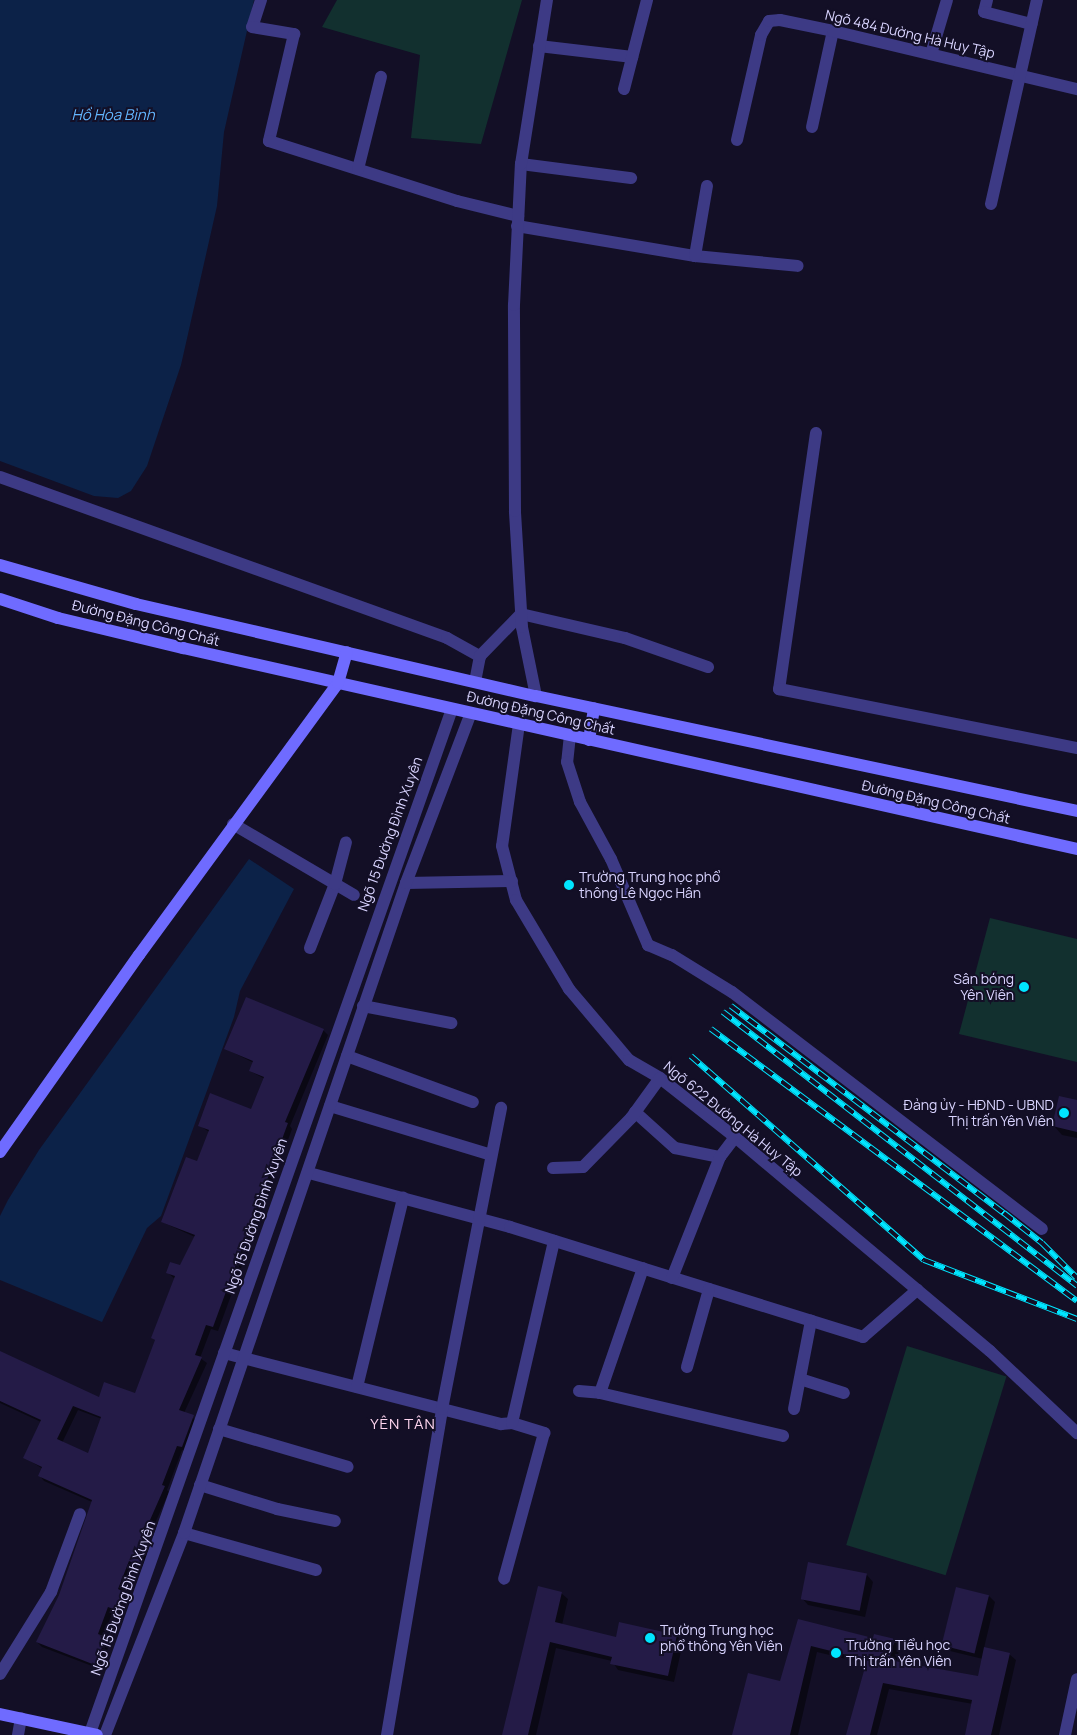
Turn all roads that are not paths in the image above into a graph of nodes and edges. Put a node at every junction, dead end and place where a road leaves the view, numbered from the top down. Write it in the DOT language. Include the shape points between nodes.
graph roads {
  1 [pos="261,0"];
  2 [pos="547,0"];
  3 [pos="647,0"];
  4 [pos="947,0"];
  5 [pos="987,0"];
  6 [pos="1037,0"];
  7 [pos="1031,24"];
  8 [pos="833,31"];
  9 [pos="539,46"];
  10 [pos="931,54"];
  11 [pos="632,57"];
  12 [pos="1018,75"];
  13 [pos="381,77"];
  14 [pos="624,89"];
  15 [pos="1077,89"];
  16 [pos="812,127"];
  17 [pos="737,140"];
  18 [pos="520,164"];
  19 [pos="358,169"];
  20 [pos="632,178"];
  21 [pos="707,186"];
  22 [pos="992,204"];
  23 [pos="518,221"];
  24 [pos="695,256"];
  25 [pos="798,266"];
  26 [pos="816,433"];
  27 [pos="0,477"];
  28 [pos="0,565"];
  29 [pos="0,599"];
  30 [pos="521,614"];
  31 [pos="347,652"];
  32 [pos="480,656"];
  33 [pos="708,667"];
  34 [pos="475,681"];
  35 [pos="338,683"];
  36 [pos="536,696"];
  37 [pos="594,708"];
  38 [pos="452,709"];
  39 [pos="471,713"];
  40 [pos="519,724"];
  41 [pos="570,735"];
  42 [pos="589,740"];
  43 [pos="1077,748"];
  44 [pos="1077,811"];
  45 [pos="233,824"];
  46 [pos="346,842"];
  47 [pos="1077,850"];
  48 [pos="512,881"];
  49 [pos="406,883"];
  50 [pos="335,884"];
  51 [pos="354,895"];
  52 [pos="310,948"];
  53 [pos="363,1006"];
  54 [pos="451,1023"];
  55 [pos="336,1031"];
  56 [pos="353,1038"];
  57 [pos="347,1056"];
  58 [pos="660,1078"];
  59 [pos="473,1102"];
  60 [pos="330,1106"];
  61 [pos="501,1108"];
  62 [pos="635,1112"];
  63 [pos="735,1137"];
  64 [pos="0,1152"];
  65 [pos="491,1155"];
  66 [pos="720,1157"];
  67 [pos="553,1168"];
  68 [pos="309,1173"];
  69 [pos="403,1198"];
  70 [pos="478,1218"];
  71 [pos="1042,1229"];
  72 [pos="554,1241"];
  73 [pos="643,1268"];
  74 [pos="672,1278"];
  75 [pos="709,1289"];
  76 [pos="917,1290"];
  77 [pos="811,1321"];
  78 [pos="224,1353"];
  79 [pos="245,1359"];
  80 [pos="687,1367"];
  81 [pos="800,1379"];
  82 [pos="356,1387"];
  83 [pos="579,1391"];
  84 [pos="600,1393"];
  85 [pos="844,1393"];
  86 [pos="442,1409"];
  87 [pos="794,1409"];
  88 [pos="512,1423"];
  89 [pos="219,1429"];
  90 [pos="1077,1433"];
  91 [pos="783,1436"];
  92 [pos="348,1467"];
  93 [pos="200,1485"];
  94 [pos="80,1514"];
  95 [pos="335,1521"];
  96 [pos="184,1533"];
  97 [pos="316,1570"];
  98 [pos="504,1579"];
  99 [pos="0,1674"];
  100 [pos="1077,1679"];
  101 [pos="0,1714"];
  102 [pos="21,1718"];
  103 [pos="93,1734"];
  104 [pos="18,1735"];
  105 [pos="105,1735"];
  106 [pos="386,1735"];
  107 [pos="1065,1735"];
  1 -- 19 [label="street" via="252,27 294,34 269,141"];
  2 -- 9 [label="street"];
  3 -- 11 [label="street"];
  4 -- 10 [label="street"];
  5 -- 7 [label="street" via="984,12"];
  6 -- 7 [label="street"];
  7 -- 12 [label="street"];
  8 -- 10 [label="street, Ngõ 484 Đường Hà Huy Tập"];
  8 -- 16 [label="street"];
  8 -- 17 [label="street, Ngõ 484 Đường Hà Huy Tập" via="769,21 761,35"];
  9 -- 11 [label="street"];
  9 -- 18 [label="street"];
  10 -- 12 [label="street, Ngõ 484 Đường Hà Huy Tập"];
  11 -- 14 [label="street"];
  12 -- 15 [label="street, Ngõ 484 Đường Hà Huy Tập"];
  12 -- 22 [label="street"];
  13 -- 19 [label="street"];
  18 -- 20 [label="street"];
  18 -- 23 [label="street"];
  19 -- 23 [label="street"];
  21 -- 24 [label="street"];
  23 -- 24 [label="street"];
  23 -- 30 [label="street" via="514,305 515,501"];
  24 -- 25 [label="street"];
  26 -- 43 [label="street" via="779,689"];
  27 -- 32 [label="street" via="447,638"];
  28 -- 31 [label="main road, Đường Đặng Công Chất" via="136,604"];
  29 -- 35 [label="main road, Đường Đặng Công Chất" via="78,622"];
  30 -- 32 [label="street"];
  30 -- 33 [label="street" via="625,638"];
  30 -- 36 [label="street"];
  31 -- 34 [label="main road, Đường Đặng Công Chất"];
  31 -- 35 [label="main road"];
  32 -- 34 [label="street"];
  34 -- 36 [label="main road, Đường Đặng Công Chất"];
  35 -- 38 [label="main road, Đường Đặng Công Chất"];
  35 -- 45 [label="main road"];
  36 -- 37 [label="main road, Đường Đặng Công Chất"];
  37 -- 42 [label="main road"];
  37 -- 44 [label="main road, Đường Đặng Công Chất"];
  38 -- 39 [label="main road, Đường Đặng Công Chất"];
  38 -- 55 [label="street, Ngõ 15 Đường Đình Xuyên"];
  39 -- 40 [label="main road, Đường Đặng Công Chất"];
  39 -- 49 [label="street"];
  40 -- 41 [label="main road, Đường Đặng Công Chất"];
  40 -- 48 [label="street, Ngõ 622 Đường Hà Huy Tập" via="502,846"];
  41 -- 42 [label="main road, Đường Đặng Công Chất"];
  41 -- 71 [label="street" via="567,762 580,802 611,859 648,945 672,955 732,992"];
  42 -- 47 [label="main road, Đường Đặng Công Chất"];
  45 -- 50 [label="street"];
  45 -- 64 [label="main road"];
  46 -- 50 [label="street"];
  48 -- 49 [label="street"];
  48 -- 58 [label="street, Ngõ 622 Đường Hà Huy Tập" via="516,900 568,989 629,1060"];
  49 -- 53 [label="street"];
  50 -- 51 [label="street"];
  50 -- 52 [label="street"];
  53 -- 54 [label="street"];
  53 -- 56 [label="street"];
  55 -- 56 [label="street"];
  55 -- 78 [label="street, Ngõ 15 Đường Đình Xuyên"];
  56 -- 57 [label="street"];
  57 -- 59 [label="street"];
  57 -- 60 [label="street"];
  58 -- 62 [label="street"];
  58 -- 63 [label="street, Ngõ 622 Đường Hà Huy Tập"];
  60 -- 65 [label="street"];
  60 -- 68 [label="street"];
  61 -- 65 [label="street"];
  62 -- 66 [label="street" via="675,1148"];
  62 -- 67 [label="street" via="583,1167"];
  63 -- 66 [label="street"];
  63 -- 76 [label="street, Ngõ 622 Đường Hà Huy Tập"];
  65 -- 70 [label="street"];
  66 -- 74 [label="street"];
  68 -- 69 [label="street"];
  68 -- 79 [label="street"];
  69 -- 70 [label="street"];
  69 -- 82 [label="street"];
  70 -- 72 [label="street"];
  70 -- 86 [label="street"];
  72 -- 73 [label="street"];
  72 -- 88 [label="street"];
  73 -- 74 [label="street"];
  73 -- 84 [label="street"];
  74 -- 75 [label="street"];
  75 -- 77 [label="street"];
  75 -- 80 [label="street"];
  76 -- 77 [label="street" via="863,1337"];
  76 -- 90 [label="street, Ngõ 622 Đường Hà Huy Tập" via="990,1351"];
  77 -- 81 [label="street"];
  78 -- 79 [label="street"];
  78 -- 103 [label="street, Ngõ 15 Đường Đình Xuyên"];
  79 -- 82 [label="street"];
  79 -- 89 [label="street"];
  81 -- 85 [label="street"];
  81 -- 87 [label="street"];
  82 -- 86 [label="street"];
  83 -- 84 [label="street"];
  84 -- 91 [label="street"];
  86 -- 88 [label="street" via="502,1424"];
  86 -- 106 [label="street"];
  88 -- 98 [label="street" via="544,1433"];
  89 -- 92 [label="street"];
  89 -- 93 [label="street"];
  93 -- 95 [label="street" via="277,1509"];
  93 -- 96 [label="street"];
  94 -- 99 [label="street" via="51,1592"];
  96 -- 97 [label="street"];
  96 -- 105 [label="street"];
  100 -- 107 [label="street"];
  101 -- 102 [label="main road"];
  102 -- 103 [label="main road"];
  102 -- 104 [label="street"];
}
